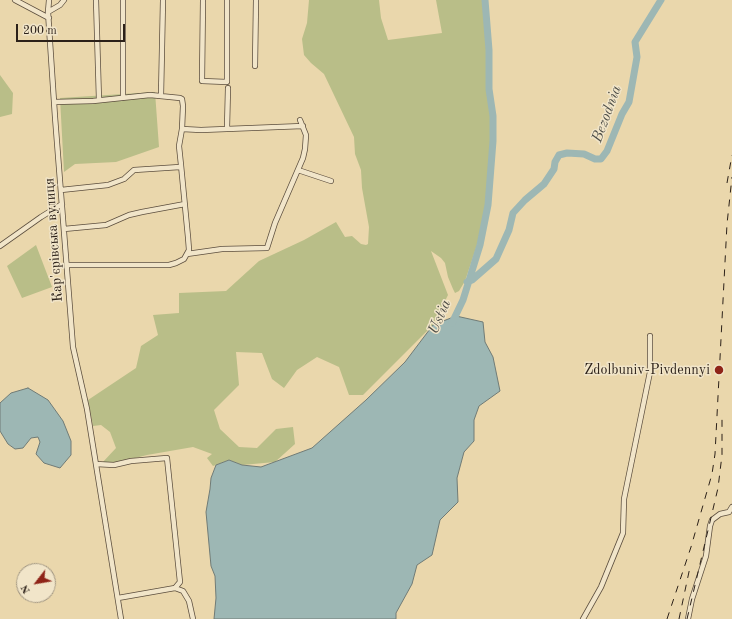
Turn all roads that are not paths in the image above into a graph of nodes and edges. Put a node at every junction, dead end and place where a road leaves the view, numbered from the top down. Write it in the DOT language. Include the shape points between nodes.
graph roads {
  1 [pos="15,0"];
  2 [pos="49,0"];
  3 [pos="64,0"];
  4 [pos="96,0"];
  5 [pos="123,0"];
  6 [pos="163,0"];
  7 [pos="203,0"];
  8 [pos="227,0"];
  9 [pos="256,0"];
  10 [pos="48,12"];
  11 [pos="49,18"];
  12 [pos="255,66"];
  13 [pos="228,88"];
  14 [pos="161,96"];
  15 [pos="123,98"];
  16 [pos="99,100"];
  17 [pos="54,102"];
  18 [pos="300,120"];
  19 [pos="303,126"];
  20 [pos="227,128"];
  21 [pos="182,129"];
  22 [pos="181,165"];
  23 [pos="298,170"];
  24 [pos="331,181"];
  25 [pos="61,190"];
  26 [pos="62,204"];
  27 [pos="185,204"];
  28 [pos="64,229"];
  29 [pos="0,246"];
  30 [pos="187,254"];
  31 [pos="67,265"];
  32 [pos="650,336"];
  33 [pos="96,464"];
  34 [pos="732,507"];
  35 [pos="175,588"];
  36 [pos="118,598"];
  37 [pos="121,619"];
  38 [pos="193,619"];
  39 [pos="583,619"];
  40 [pos="688,619"];
  1 -- 11 [label="street"];
  2 -- 10 [label="street, Кар'єрівська вулиця"];
  3 -- 10 [label="street" via="60,6"];
  4 -- 16 [label="street"];
  5 -- 15 [label="street"];
  6 -- 14 [label="street"];
  7 -- 8 [label="street" via="202,81 227,82"];
  9 -- 12 [label="street"];
  10 -- 11 [label="street, Кар'єрівська вулиця"];
  11 -- 17 [label="street, Кар'єрівська вулиця"];
  13 -- 20 [label="street"];
  14 -- 15 [label="street"];
  14 -- 21 [label="street" via="182,99"];
  15 -- 16 [label="street"];
  16 -- 17 [label="street"];
  17 -- 25 [label="street, Кар'єрівська вулиця"];
  18 -- 19 [label="street"];
  19 -- 20 [label="street"];
  19 -- 23 [label="street" via="306,149"];
  20 -- 21 [label="street"];
  21 -- 22 [label="street" via="179,146"];
  22 -- 25 [label="street" via="177,168 134,170 124,179 108,185"];
  22 -- 27 [label="street"];
  23 -- 24 [label="street"];
  23 -- 30 [label="street" via="267,248 222,249"];
  25 -- 26 [label="street, Кар'єрівська вулиця"];
  26 -- 28 [label="street, Кар'єрівська вулиця"];
  26 -- 29 [label="street"];
  27 -- 28 [label="street" via="129,215 106,225"];
  27 -- 30 [label="street" via="189,250"];
  28 -- 31 [label="street, Кар'єрівська вулиця"];
  30 -- 31 [label="street" via="184,259 169,265"];
  31 -- 33 [label="street, Кар'єрівська вулиця" via="73,347"];
  32 -- 39 [label="street" via="650,372 624,499 623,533 601,587"];
  33 -- 35 [label="street" via="114,465 167,458 180,582"];
  33 -- 36 [label="street, Кар'єрівська вулиця"];
  34 -- 40 [label="street" via="729,512 712,520 706,556"];
  35 -- 36 [label="street"];
  35 -- 38 [label="street" via="183,591 189,601"];
  36 -- 37 [label="street, Кар'єрівська вулиця"];
}
